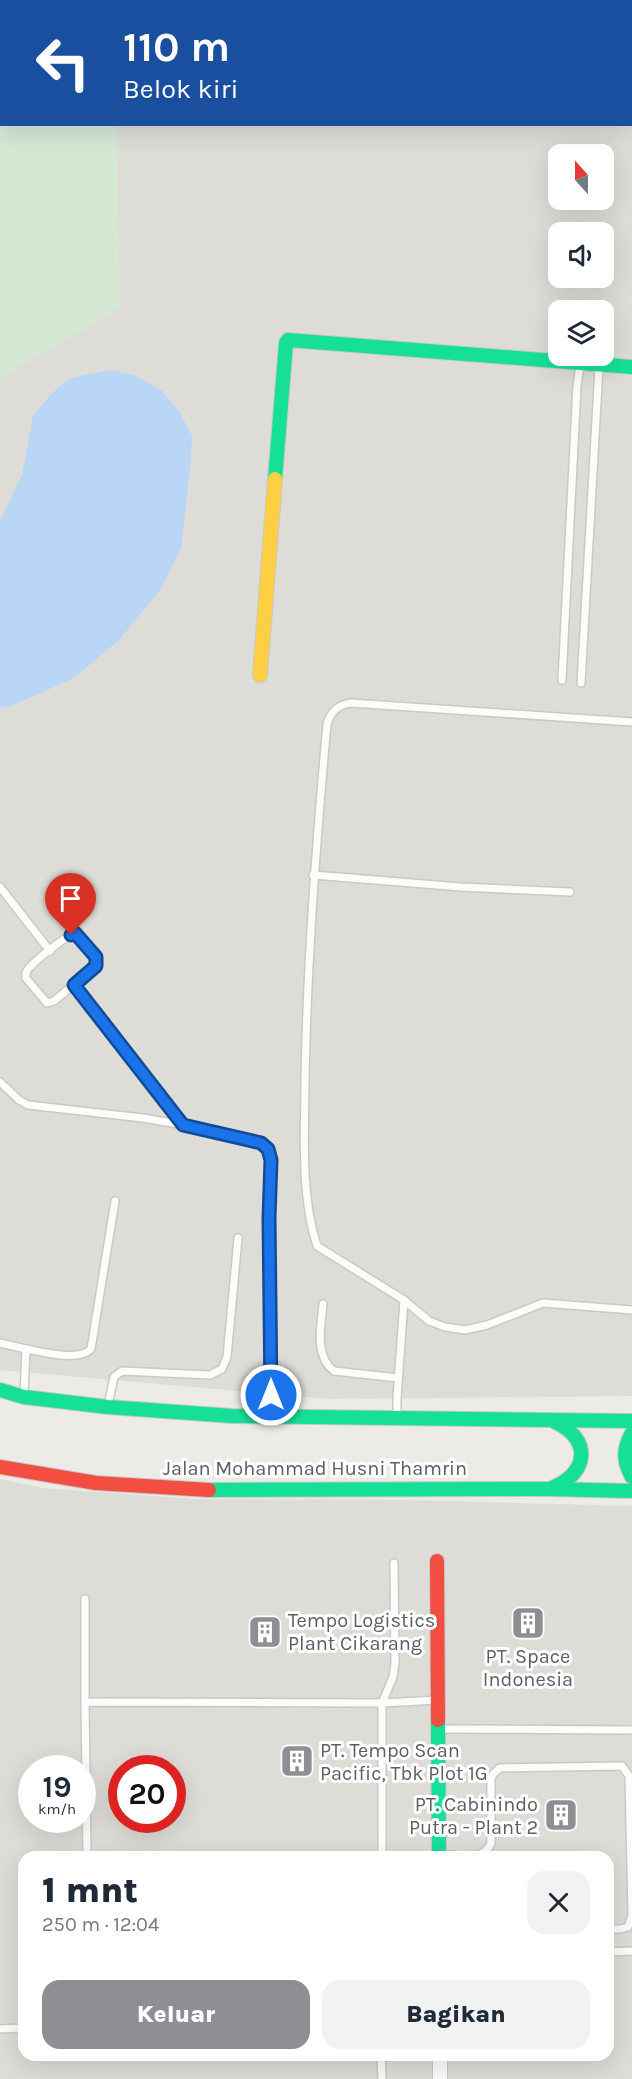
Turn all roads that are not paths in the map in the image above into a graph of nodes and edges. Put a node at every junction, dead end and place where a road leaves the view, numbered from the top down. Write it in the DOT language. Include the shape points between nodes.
graph roads {
  1 [pos="548,360"];
  2 [pos="614,365"];
  3 [pos="580,366"];
  4 [pos="599,366"];
  5 [pos="632,367"];
  6 [pos="260,675"];
  7 [pos="562,680"];
  8 [pos="581,683"];
  9 [pos="632,722"];
  10 [pos="313,874"];
  11 [pos="0,887"];
  12 [pos="570,892"];
  13 [pos="50,951"];
  14 [pos="74,985"];
  15 [pos="0,1082"];
  16 [pos="183,1125"];
  17 [pos="116,1201"];
  18 [pos="238,1238"];
  19 [pos="404,1300"];
  20 [pos="323,1304"];
  21 [pos="632,1310"];
  22 [pos="0,1344"];
  23 [pos="26,1349"];
  24 [pos="398,1378"];
  25 [pos="0,1390"];
  26 [pos="24,1397"];
  27 [pos="108,1407"];
  28 [pos="272,1417"];
  29 [pos="398,1418"];
  30 [pos="550,1421"];
  31 [pos="632,1421"];
  32 [pos="632,1433"];
  33 [pos="0,1467"];
  34 [pos="632,1477"];
  35 [pos="549,1489"];
  36 [pos="632,1491"];
  37 [pos="437,1561"];
  38 [pos="394,1563"];
  39 [pos="85,1599"];
  40 [pos="438,1700"];
  41 [pos="84,1702"];
  42 [pos="382,1703"];
  43 [pos="438,1729"];
  44 [pos="632,1730"];
  45 [pos="87,1851"];
  46 [pos="382,1851"];
  47 [pos="439,1851"];
  48 [pos="485,1851"];
  49 [pos="614,1929"];
  50 [pos="632,1950"];
  51 [pos="614,1952"];
  52 [pos="18,2028"];
  53 [pos="0,2029"];
  54 [pos="381,2061"];
  55 [pos="440,2061"];
  56 [pos="382,2079"];
  57 [pos="440,2079"];
  1 -- 6 [label="street" via="288,340"];
  2 -- 5 [label="street"];
  3 -- 7 [label="lane"];
  4 -- 8 [label="lane"];
  9 -- 10 [label="lane" via="342,705 329,716 327,724"];
  10 -- 12 [label="lane"];
  10 -- 19 [label="lane" via="304,1143 313,1233 317,1246 324,1252"];
  11 -- 13 [label="lane"];
  13 -- 14 [label="lane" via="75,933 96,957 96,966"];
  13 -- 14 [label="lane" via="28,970 26,978 51,1004"];
  14 -- 16 [label="lane"];
  15 -- 16 [label="lane" via="28,1105"];
  16 -- 28 [label="lane" via="261,1143 269,1152"];
  17 -- 23 [label="lane" via="91,1349 69,1356"];
  18 -- 27 [label="lane" via="227,1358 222,1369 210,1375 122,1371 114,1377"];
  19 -- 21 [label="lane" via="429,1321 465,1330 543,1303"];
  19 -- 24 [label="lane"];
  20 -- 24 [label="lane" via="320,1339 324,1361 330,1368"];
  22 -- 23 [label="lane"];
  23 -- 26 [label="lane"];
  24 -- 29 [label="lane"];
  25 -- 26 [label="street"];
  26 -- 27 [label="street"];
  27 -- 28 [label="street"];
  28 -- 29 [label="street"];
  29 -- 30 [label="street"];
  30 -- 31 [label="street"];
  30 -- 35 [label="street" via="565,1425 576,1434 582,1462 575,1476 564,1485"];
  32 -- 34 [label="street" via="624,1455"];
  33 -- 35 [label="street, Jalan Mohammad Husni Thamrin" via="96,1483 209,1490"];
  35 -- 36 [label="street, Jalan Mohammad Husni Thamrin"];
  37 -- 40 [label="street"];
  38 -- 42 [label="lane" via="395,1663"];
  39 -- 41 [label="lane"];
  40 -- 42 [label="lane"];
  40 -- 43 [label="street"];
  41 -- 42 [label="lane"];
  41 -- 45 [label="lane"];
  42 -- 46 [label="lane"];
  43 -- 44 [label="lane"];
  43 -- 47 [label="street"];
  48 -- 49 [label="lane" via="490,1843 490,1779 500,1768 622,1766 629,1776 632,1916 628,1927"];
  50 -- 51 [label="lane"];
  52 -- 53 [label="lane"];
  54 -- 56 [label="lane"];
  55 -- 57 [label="street"];
}
